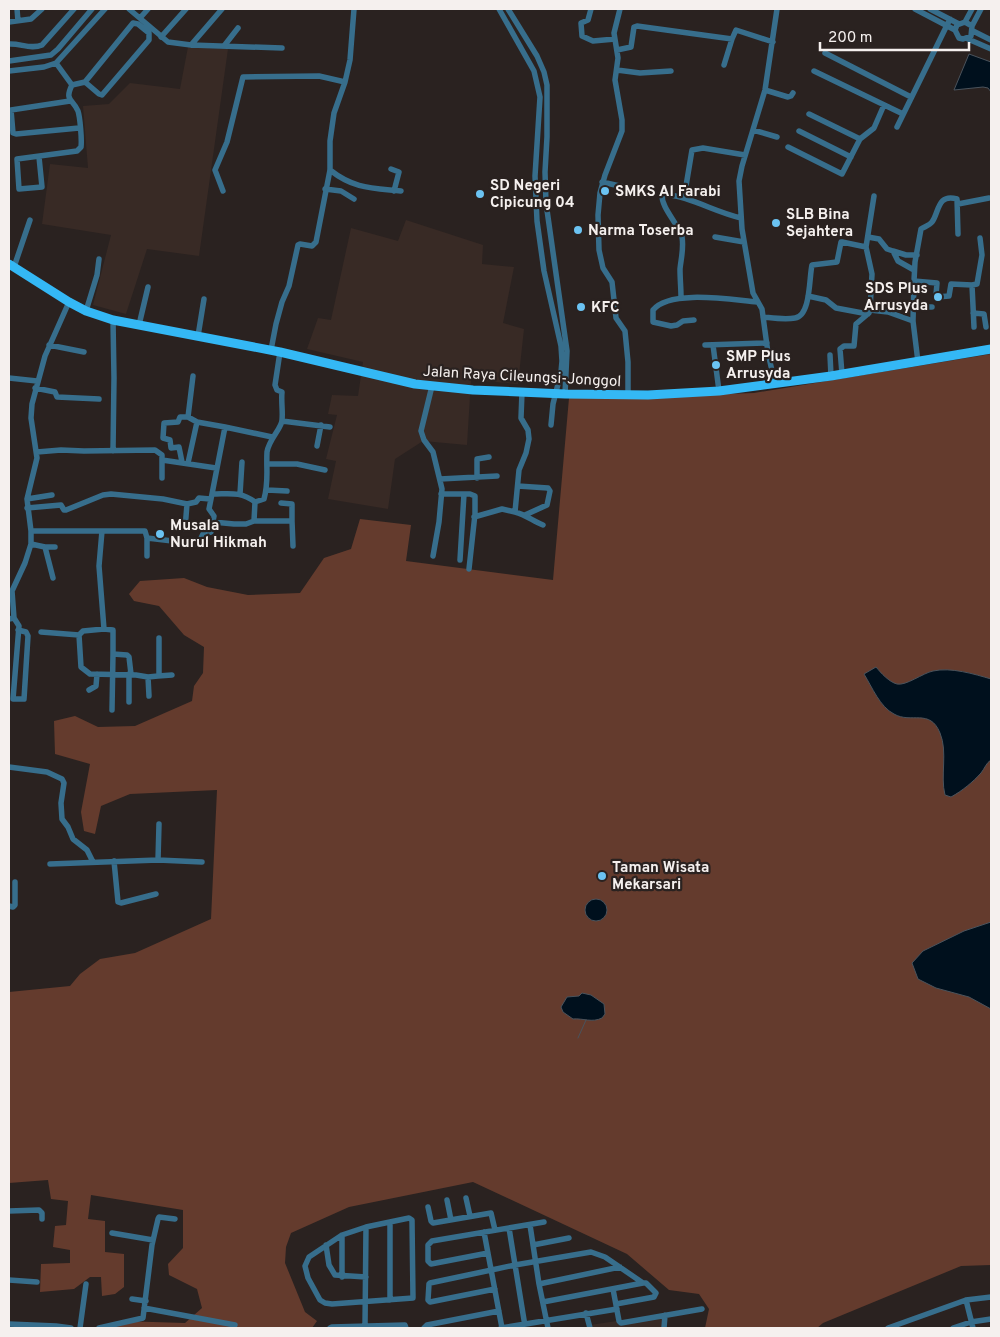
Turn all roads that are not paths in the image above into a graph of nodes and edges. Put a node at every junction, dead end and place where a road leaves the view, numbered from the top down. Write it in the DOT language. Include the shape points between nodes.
graph roads {
  1 [pos="17,9"];
  2 [pos="42,9"];
  3 [pos="74,9"];
  4 [pos="92,9"];
  5 [pos="105,9"];
  6 [pos="129,9"];
  7 [pos="148,9"];
  8 [pos="186,9"];
  9 [pos="222,9"];
  10 [pos="354,9"];
  11 [pos="498,9"];
  12 [pos="508,9"];
  13 [pos="591,9"];
  14 [pos="620,9"];
  15 [pos="777,9"];
  16 [pos="915,9"];
  17 [pos="930,9"];
  18 [pos="972,9"];
  19 [pos="981,9"];
  20 [pos="140,18"];
  21 [pos="950,19"];
  22 [pos="18,21"];
  23 [pos="9,22"];
  24 [pos="962,23"];
  25 [pos="947,25"];
  26 [pos="238,28"];
  27 [pos="973,29"];
  28 [pos="955,30"];
  29 [pos="161,37"];
  30 [pos="732,38"];
  31 [pos="968,38"];
  32 [pos="615,39"];
  33 [pos="991,40"];
  34 [pos="773,42"];
  35 [pos="9,44"];
  36 [pos="191,45"];
  37 [pos="224,46"];
  38 [pos="30,47"];
  39 [pos="282,48"];
  40 [pos="991,49"];
  41 [pos="617,50"];
  42 [pos="825,53"];
  43 [pos="31,59"];
  44 [pos="9,62"];
  45 [pos="56,63"];
  46 [pos="724,65"];
  47 [pos="617,70"];
  48 [pos="9,71"];
  49 [pos="671,71"];
  50 [pos="814,71"];
  51 [pos="86,82"];
  52 [pos="345,82"];
  53 [pos="72,85"];
  54 [pos="765,90"];
  55 [pos="793,93"];
  56 [pos="911,97"];
  57 [pos="70,101"];
  58 [pos="884,105"];
  59 [pos="809,114"];
  60 [pos="903,114"];
  61 [pos="896,127"];
  62 [pos="80,128"];
  63 [pos="753,130"];
  64 [pos="799,131"];
  65 [pos="777,137"];
  66 [pos="860,139"];
  67 [pos="788,147"];
  68 [pos="745,155"];
  69 [pos="39,157"];
  70 [pos="851,157"];
  71 [pos="330,170"];
  72 [pos="391,170"];
  73 [pos="602,182"];
  74 [pos="624,187"];
  75 [pos="325,190"];
  76 [pos="223,191"];
  77 [pos="874,196"];
  78 [pos="684,198"];
  79 [pos="989,198"];
  80 [pos="354,199"];
  81 [pos="958,204"];
  82 [pos="741,218"];
  83 [pos="30,220"];
  84 [pos="958,234"];
  85 [pos="715,236"];
  86 [pos="868,237"];
  87 [pos="980,238"];
  88 [pos="744,242"];
  89 [pos="866,247"];
  90 [pos="893,251"];
  91 [pos="917,255"];
  92 [pos="99,259"];
  93 [pos="11,266"];
  94 [pos="914,270"];
  95 [pos="555,274"];
  96 [pos="546,275"];
  97 [pos="914,281"];
  98 [pos="972,285"];
  99 [pos="148,287"];
  100 [pos="808,296"];
  101 [pos="681,298"];
  102 [pos="204,299"];
  103 [pos="69,302"];
  104 [pos="757,302"];
  105 [pos="914,307"];
  106 [pos="932,307"];
  107 [pos="86,311"];
  108 [pos="869,312"];
  109 [pos="973,313"];
  110 [pos="763,317"];
  111 [pos="113,320"];
  112 [pos="694,320"];
  113 [pos="913,321"];
  114 [pos="139,325"];
  115 [pos="974,327"];
  116 [pos="986,327"];
  117 [pos="198,336"];
  118 [pos="767,343"];
  119 [pos="49,345"];
  120 [pos="705,345"];
  121 [pos="713,345"];
  122 [pos="991,349"];
  123 [pos="275,351"];
  124 [pos="84,352"];
  125 [pos="830,355"];
  126 [pos="918,362"];
  127 [pos="842,374"];
  128 [pos="193,376"];
  129 [pos="831,376"];
  130 [pos="9,378"];
  131 [pos="37,381"];
  132 [pos="775,384"];
  133 [pos="432,386"];
  134 [pos="35,388"];
  135 [pos="719,391"];
  136 [pos="522,392"];
  137 [pos="555,393"];
  138 [pos="565,394"];
  139 [pos="628,395"];
  140 [pos="100,399"];
  141 [pos="188,417"];
  142 [pos="282,421"];
  143 [pos="197,422"];
  144 [pos="321,425"];
  145 [pos="551,426"];
  146 [pos="225,427"];
  147 [pos="330,427"];
  148 [pos="272,437"];
  149 [pos="192,443"];
  150 [pos="318,446"];
  151 [pos="180,447"];
  152 [pos="112,451"];
  153 [pos="37,452"];
  154 [pos="489,457"];
  155 [pos="162,460"];
  156 [pos="242,462"];
  157 [pos="185,463"];
  158 [pos="267,464"];
  159 [pos="216,468"];
  160 [pos="325,470"];
  161 [pos="497,476"];
  162 [pos="162,478"];
  163 [pos="477,478"];
  164 [pos="440,479"];
  165 [pos="518,486"];
  166 [pos="267,490"];
  167 [pos="287,491"];
  168 [pos="240,494"];
  169 [pos="441,494"];
  170 [pos="464,494"];
  171 [pos="52,495"];
  172 [pos="211,497"];
  173 [pos="27,499"];
  174 [pos="255,502"];
  175 [pos="281,503"];
  176 [pos="187,504"];
  177 [pos="27,508"];
  178 [pos="515,512"];
  179 [pos="525,515"];
  180 [pos="474,517"];
  181 [pos="254,521"];
  182 [pos="292,521"];
  183 [pos="213,522"];
  184 [pos="544,525"];
  185 [pos="185,529"];
  186 [pos="31,531"];
  187 [pos="102,531"];
  188 [pos="147,538"];
  189 [pos="30,544"];
  190 [pos="293,546"];
  191 [pos="55,547"];
  192 [pos="46,548"];
  193 [pos="147,556"];
  194 [pos="433,556"];
  195 [pos="460,560"];
  196 [pos="469,569"];
  197 [pos="53,578"];
  198 [pos="11,618"];
  199 [pos="104,629"];
  200 [pos="18,630"];
  201 [pos="41,632"];
  202 [pos="78,635"];
  203 [pos="159,638"];
  204 [pos="113,654"];
  205 [pos="97,674"];
  206 [pos="113,674"];
  207 [pos="130,674"];
  208 [pos="172,675"];
  209 [pos="158,676"];
  210 [pos="148,677"];
  211 [pos="12,680"];
  212 [pos="89,690"];
  213 [pos="149,696"];
  214 [pos="11,697"];
  215 [pos="129,702"];
  216 [pos="112,710"];
  217 [pos="9,767"];
  218 [pos="159,824"];
  219 [pos="158,860"];
  220 [pos="114,861"];
  221 [pos="93,862"];
  222 [pos="202,862"];
  223 [pos="50,864"];
  224 [pos="15,882"];
  225 [pos="156,894"];
  226 [pos="9,906"];
  227 [pos="466,1198"];
  228 [pos="447,1200"];
  229 [pos="428,1206"];
  230 [pos="9,1211"];
  231 [pos="470,1216"];
  232 [pos="42,1219"];
  233 [pos="175,1219"];
  234 [pos="450,1220"];
  235 [pos="544,1222"];
  236 [pos="390,1223"];
  237 [pos="530,1225"];
  238 [pos="366,1227"];
  239 [pos="509,1228"];
  240 [pos="495,1230"];
  241 [pos="484,1232"];
  242 [pos="112,1233"];
  243 [pos="342,1235"];
  244 [pos="569,1238"];
  245 [pos="153,1240"];
  246 [pos="326,1245"];
  247 [pos="534,1245"];
  248 [pos="488,1253"];
  249 [pos="536,1263"];
  250 [pos="515,1265"];
  251 [pos="620,1267"];
  252 [pos="491,1271"];
  253 [pos="342,1277"];
  254 [pos="366,1277"];
  255 [pos="9,1280"];
  256 [pos="37,1282"];
  257 [pos="643,1283"];
  258 [pos="86,1284"];
  259 [pos="539,1284"];
  260 [pos="495,1289"];
  261 [pos="613,1289"];
  262 [pos="991,1297"];
  263 [pos="132,1299"];
  264 [pos="390,1300"];
  265 [pos="966,1300"];
  266 [pos="146,1301"];
  267 [pos="366,1301"];
  268 [pos="544,1302"];
  269 [pos="616,1306"];
  270 [pos="144,1308"];
  271 [pos="702,1310"];
  272 [pos="499,1311"];
  273 [pos="586,1313"];
  274 [pos="664,1315"];
  275 [pos="991,1319"];
  276 [pos="547,1320"];
  277 [pos="971,1322"];
  278 [pos="9,1324"];
  279 [pos="235,1325"];
  280 [pos="365,1326"];
  281 [pos="525,1326"];
  282 [pos="55,1327"];
  283 [pos="354,1327"];
  284 [pos="71,1328"];
  285 [pos="80,1328"];
  286 [pos="101,1328"];
  287 [pos="330,1328"];
  288 [pos="406,1328"];
  289 [pos="424,1328"];
  290 [pos="502,1328"];
  291 [pos="548,1328"];
  292 [pos="590,1328"];
  293 [pos="664,1328"];
  294 [pos="888,1328"];
  295 [pos="953,1328"];
  296 [pos="973,1328"];
  1 -- 22 [label="street"];
  2 -- 22 [label="street" via="31,19"];
  3 -- 38 [label="street" via="45,42 38,47"];
  4 -- 43 [label="street" via="58,49 47,56"];
  5 -- 45 [label="street"];
  6 -- 20 [label="street"];
  7 -- 20 [label="street"];
  8 -- 29 [label="street"];
  9 -- 36 [label="street"];
  10 -- 52 [label="street"];
  11 -- 96 [label="street" via="537,79 540,97 535,203"];
  12 -- 95 [label="street" via="537,56 547,85 546,196"];
  13 -- 32 [label="street" via="588,20 581,23 582,36 592,41"];
  14 -- 32 [label="street"];
  15 -- 34 [label="street"];
  16 -- 25 [label="street"];
  17 -- 21 [label="street"];
  18 -- 24 [label="street"];
  19 -- 27 [label="street"];
  20 -- 29 [label="street"];
  21 -- 24 [label="street"];
  21 -- 25 [label="street"];
  22 -- 23 [label="street"];
  24 -- 27 [label="street"];
  24 -- 28 [label="street"];
  25 -- 28 [label="street"];
  25 -- 56 [label="street"];
  26 -- 37 [label="street"];
  27 -- 31 [label="street" via="972,36"];
  27 -- 33 [label="street"];
  28 -- 31 [label="street" via="959,38"];
  29 -- 36 [label="street" via="168,42"];
  30 -- 34 [label="street" via="737,30"];
  30 -- 41 [label="street" via="637,26 634,27 631,47"];
  30 -- 46 [label="street"];
  31 -- 40 [label="street"];
  32 -- 41 [label="street"];
  34 -- 54 [label="street"];
  35 -- 38 [label="street"];
  36 -- 37 [label="street"];
  37 -- 39 [label="street"];
  38 -- 43 [label="street"];
  41 -- 47 [label="street"];
  42 -- 56 [label="street"];
  43 -- 44 [label="street"];
  45 -- 48 [label="street"];
  45 -- 53 [label="street"];
  47 -- 49 [label="street" via="640,73"];
  47 -- 73 [label="street" via="622,131"];
  50 -- 58 [label="street"];
  51 -- 51 [label="street" via="103,94 148,40 149,34 133,23"];
  51 -- 53 [label="street"];
  52 -- 71 [label="street" via="334,113"];
  52 -- 76 [label="street" via="318,76 243,77 227,142 215,170"];
  53 -- 57 [label="street"];
  54 -- 55 [label="street" via="788,97"];
  54 -- 63 [label="street"];
  56 -- 60 [label="street"];
  57 -- 62 [label="street" via="78,111"];
  57 -- 62 [label="street" via="10,110 13,133"];
  58 -- 60 [label="street"];
  58 -- 66 [label="street" via="874,128"];
  59 -- 66 [label="street"];
  60 -- 61 [label="street"];
  62 -- 69 [label="street" via="82,145 78,151"];
  63 -- 65 [label="street"];
  63 -- 68 [label="street"];
  64 -- 70 [label="street"];
  66 -- 70 [label="street"];
  67 -- 70 [label="street" via="842,174"];
  68 -- 78 [label="street" via="703,148 692,150"];
  68 -- 82 [label="street" via="739,181"];
  69 -- 69 [label="street" via="42,187 19,189 17,159"];
  71 -- 72 [label="street" via="351,184 398,191 399,172"];
  71 -- 75 [label="street"];
  73 -- 74 [label="street"];
  73 -- 139 [label="street" via="598,214 599,250 603,268 612,282 616,318 626,331"];
  75 -- 80 [label="street" via="341,192"];
  75 -- 123 [label="street" via="315,244 299,244 297,247 289,286 276,324"];
  77 -- 86 [label="street"];
  78 -- 82 [label="street"];
  78 -- 101 [label="street" via="662,196 678,226 683,245"];
  79 -- 81 [label="street"];
  81 -- 84 [label="street"];
  81 -- 91 [label="street" via="955,198 941,203 932,222 921,229"];
  82 -- 88 [label="street"];
  83 -- 93 [label="street"];
  85 -- 88 [label="street"];
  86 -- 89 [label="street"];
  86 -- 90 [label="street" via="879,239"];
  87 -- 98 [label="street" via="978,284"];
  88 -- 104 [label="street"];
  89 -- 100 [label="street" via="842,242 837,262 812,265"];
  89 -- 108 [label="street" via="872,274"];
  90 -- 91 [label="street"];
  90 -- 94 [label="street" via="898,260"];
  91 -- 94 [label="street"];
  92 -- 107 [label="street"];
  93 -- 103 [label="main road, Jalan Raya Cileungsi-Jonggol"];
  94 -- 97 [label="street"];
  95 -- 96 [label="street"];
  95 -- 138 [label="street" via="567,350"];
  96 -- 137 [label="street" via="561,350 561,372"];
  97 -- 98 [label="street" via="937,283 937,297 949,296 951,284"];
  97 -- 105 [label="street"];
  98 -- 109 [label="street"];
  99 -- 114 [label="street"];
  100 -- 108 [label="street" via="826,300 836,308"];
  100 -- 110 [label="street" via="802,315 798,317"];
  101 -- 104 [label="street"];
  101 -- 112 [label="street" via="657,306 653,310 652,321 671,326"];
  102 -- 117 [label="street"];
  103 -- 107 [label="main road, Jalan Raya Cileungsi-Jonggol"];
  103 -- 119 [label="street"];
  104 -- 110 [label="street"];
  105 -- 106 [label="street"];
  105 -- 113 [label="street"];
  107 -- 111 [label="main road, Jalan Raya Cileungsi-Jonggol"];
  108 -- 113 [label="street" via="888,312"];
  108 -- 127 [label="street" via="856,324 854,346 840,349"];
  109 -- 115 [label="street"];
  109 -- 116 [label="street" via="984,314"];
  110 -- 118 [label="street"];
  111 -- 114 [label="main road, Jalan Raya Cileungsi-Jonggol"];
  111 -- 152 [label="street"];
  113 -- 126 [label="street"];
  114 -- 117 [label="main road, Jalan Raya Cileungsi-Jonggol"];
  117 -- 123 [label="main road, Jalan Raya Cileungsi-Jonggol"];
  118 -- 121 [label="street"];
  118 -- 132 [label="street"];
  119 -- 124 [label="street"];
  119 -- 131 [label="street"];
  120 -- 121 [label="street"];
  121 -- 135 [label="street"];
  122 -- 126 [label="main road, Jalan Raya Cileungsi-Jonggol"];
  123 -- 133 [label="main road, Jalan Raya Cileungsi-Jonggol"];
  123 -- 142 [label="street" via="275,385 276,390 282,392"];
  125 -- 129 [label="street"];
  126 -- 127 [label="main road, Jalan Raya Cileungsi-Jonggol"];
  127 -- 129 [label="main road, Jalan Raya Cileungsi-Jonggol"];
  128 -- 141 [label="street"];
  129 -- 132 [label="main road, Jalan Raya Cileungsi-Jonggol"];
  130 -- 131 [label="street"];
  131 -- 134 [label="street"];
  132 -- 135 [label="main road, Jalan Raya Cileungsi-Jonggol"];
  133 -- 136 [label="main road, Jalan Raya Cileungsi-Jonggol"];
  133 -- 164 [label="street" via="421,431 432,449"];
  134 -- 140 [label="street" via="55,392 57,397"];
  134 -- 153 [label="street" via="31,418"];
  135 -- 139 [label="main road, Jalan Raya Cileungsi-Jonggol"];
  136 -- 137 [label="main road, Jalan Raya Cileungsi-Jonggol"];
  136 -- 165 [label="street" via="521,418 529,439 519,470"];
  137 -- 138 [label="main road, Jalan Raya Cileungsi-Jonggol"];
  137 -- 145 [label="street"];
  138 -- 139 [label="main road, Jalan Raya Cileungsi-Jonggol"];
  141 -- 143 [label="street"];
  141 -- 151 [label="street" via="180,417 178,422 163,423 164,439 170,440 172,448"];
  142 -- 144 [label="street"];
  142 -- 148 [label="street"];
  143 -- 146 [label="street"];
  143 -- 149 [label="street"];
  144 -- 147 [label="street"];
  144 -- 150 [label="street"];
  146 -- 148 [label="street"];
  146 -- 159 [label="street"];
  148 -- 158 [label="street"];
  149 -- 151 [label="street"];
  149 -- 157 [label="street"];
  151 -- 157 [label="street"];
  152 -- 153 [label="street"];
  152 -- 155 [label="street" via="155,450"];
  153 -- 173 [label="street"];
  154 -- 163 [label="street" via="477,459"];
  155 -- 157 [label="street"];
  155 -- 162 [label="street"];
  156 -- 168 [label="street"];
  157 -- 159 [label="street"];
  158 -- 160 [label="street" via="297,464"];
  158 -- 166 [label="street"];
  159 -- 172 [label="street"];
  161 -- 163 [label="street"];
  163 -- 164 [label="street"];
  164 -- 169 [label="street"];
  165 -- 178 [label="street"];
  165 -- 179 [label="street" via="550,490 547,505"];
  166 -- 167 [label="street"];
  166 -- 174 [label="street" via="264,499"];
  168 -- 172 [label="street"];
  168 -- 174 [label="street"];
  169 -- 170 [label="street"];
  169 -- 194 [label="street"];
  170 -- 180 [label="street" via="475,496"];
  170 -- 195 [label="street"];
  171 -- 173 [label="street"];
  172 -- 176 [label="street"];
  172 -- 183 [label="street" via="209,510 214,515"];
  173 -- 177 [label="street"];
  174 -- 181 [label="street"];
  175 -- 182 [label="street" via="292,505"];
  176 -- 177 [label="street" via="111,494 66,510 61,505"];
  176 -- 185 [label="street"];
  177 -- 186 [label="street"];
  178 -- 179 [label="street"];
  178 -- 180 [label="street" via="502,509"];
  179 -- 184 [label="street"];
  180 -- 196 [label="street"];
  181 -- 182 [label="street"];
  181 -- 183 [label="street" via="240,524"];
  182 -- 190 [label="street"];
  183 -- 188 [label="street" via="212,532 203,534 201,541 195,544"];
  186 -- 187 [label="street"];
  186 -- 189 [label="street"];
  187 -- 188 [label="street" via="145,531"];
  187 -- 199 [label="street" via="99,566"];
  188 -- 193 [label="street"];
  189 -- 192 [label="street"];
  189 -- 198 [label="street" via="12,590"];
  191 -- 192 [label="street"];
  192 -- 197 [label="street"];
  198 -- 200 [label="street" via="18,625"];
  199 -- 202 [label="street" via="84,631"];
  199 -- 204 [label="street" via="115,630"];
  200 -- 211 [label="street"];
  200 -- 214 [label="street" via="28,636 24,700"];
  201 -- 202 [label="street"];
  202 -- 205 [label="street" via="81,668"];
  203 -- 209 [label="street"];
  204 -- 206 [label="street"];
  204 -- 207 [label="street" via="128,656"];
  205 -- 206 [label="street"];
  205 -- 212 [label="street" via="96,686"];
  206 -- 207 [label="street"];
  206 -- 216 [label="street"];
  207 -- 210 [label="street"];
  207 -- 215 [label="street"];
  208 -- 209 [label="street"];
  209 -- 210 [label="street"];
  210 -- 213 [label="street"];
  211 -- 214 [label="street"];
  217 -- 221 [label="street" via="47,772 62,779 62,819 73,839 87,850"];
  218 -- 219 [label="street"];
  219 -- 220 [label="street"];
  219 -- 222 [label="street"];
  220 -- 221 [label="street"];
  220 -- 225 [label="street" via="118,902"];
  221 -- 223 [label="street"];
  224 -- 226 [label="street" via="15,905"];
  227 -- 231 [label="street"];
  228 -- 234 [label="street"];
  229 -- 234 [label="street" via="432,1222"];
  230 -- 232 [label="street" via="40,1210"];
  231 -- 234 [label="street"];
  231 -- 240 [label="street" via="491,1213"];
  233 -- 245 [label="street" via="158,1217"];
  235 -- 237 [label="street"];
  236 -- 238 [label="street"];
  236 -- 264 [label="street"];
  236 -- 264 [label="street" via="412,1220 414,1298"];
  237 -- 239 [label="street"];
  237 -- 247 [label="street"];
  238 -- 243 [label="street"];
  238 -- 254 [label="street"];
  239 -- 240 [label="street"];
  239 -- 250 [label="street"];
  240 -- 241 [label="street"];
  241 -- 248 [label="street"];
  241 -- 248 [label="street" via="429,1242 428,1261 431,1264"];
  242 -- 245 [label="street"];
  243 -- 246 [label="street"];
  243 -- 253 [label="street"];
  244 -- 247 [label="street"];
  245 -- 266 [label="street"];
  246 -- 253 [label="street" via="332,1271"];
  246 -- 267 [label="street" via="309,1257 305,1266 320,1300 332,1304"];
  247 -- 249 [label="street"];
  248 -- 252 [label="street"];
  249 -- 250 [label="street"];
  249 -- 251 [label="street" via="591,1252"];
  249 -- 259 [label="street"];
  250 -- 252 [label="street"];
  250 -- 281 [label="street"];
  251 -- 257 [label="street"];
  251 -- 259 [label="street"];
  252 -- 260 [label="street"];
  252 -- 260 [label="street" via="430,1283 428,1300"];
  253 -- 254 [label="street"];
  254 -- 267 [label="street"];
  255 -- 256 [label="street"];
  257 -- 261 [label="street"];
  257 -- 269 [label="street" via="653,1289 654,1297"];
  258 -- 285 [label="street"];
  259 -- 268 [label="street"];
  260 -- 272 [label="street"];
  261 -- 268 [label="street"];
  261 -- 269 [label="street"];
  262 -- 265 [label="street"];
  263 -- 266 [label="street"];
  264 -- 267 [label="street"];
  265 -- 277 [label="street"];
  265 -- 294 [label="street"];
  266 -- 270 [label="street"];
  267 -- 280 [label="street"];
  268 -- 276 [label="street"];
  269 -- 273 [label="street"];
  269 -- 274 [label="street" via="621,1323"];
  270 -- 279 [label="street"];
  270 -- 286 [label="street" via="141,1320"];
  271 -- 274 [label="street"];
  272 -- 289 [label="street"];
  272 -- 290 [label="street"];
  273 -- 276 [label="street"];
  273 -- 292 [label="street"];
  274 -- 293 [label="street"];
  275 -- 277 [label="street"];
  276 -- 281 [label="street"];
  276 -- 291 [label="street"];
  277 -- 295 [label="street"];
  277 -- 296 [label="street"];
  278 -- 282 [label="street"];
  280 -- 283 [label="street"];
  280 -- 288 [label="street" via="405,1325"];
  281 -- 290 [label="street"];
  282 -- 284 [label="street"];
  283 -- 287 [label="street"];
}
